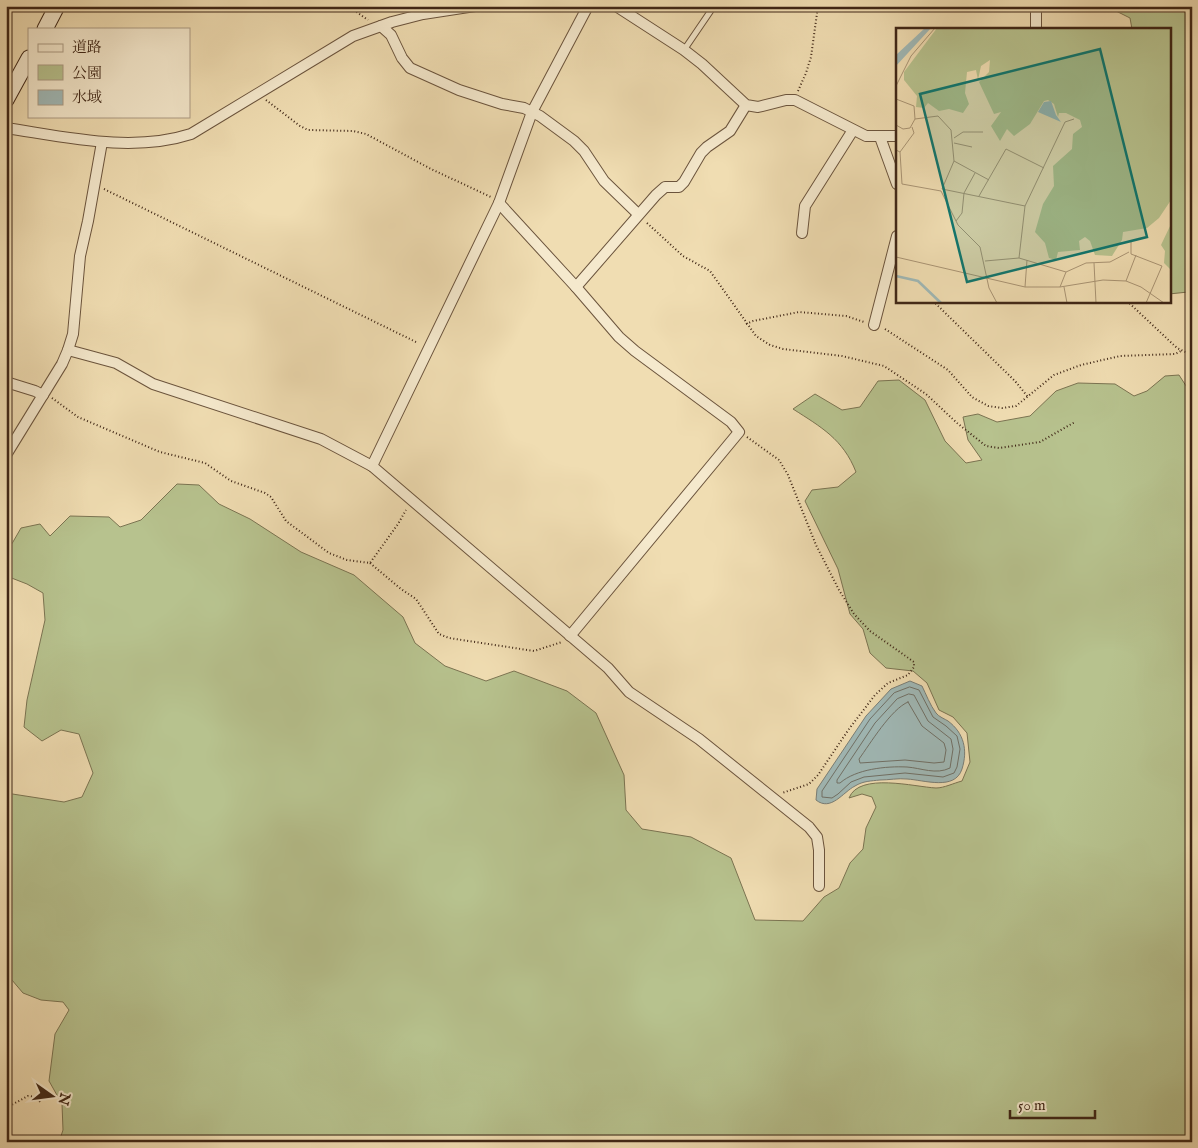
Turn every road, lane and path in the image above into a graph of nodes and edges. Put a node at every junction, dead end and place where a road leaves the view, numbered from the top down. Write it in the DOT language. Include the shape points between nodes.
graph roads {
  1 [pos="57,6"];
  2 [pos="353,6"];
  3 [pos="475,6"];
  4 [pos="588,6"];
  5 [pos="616,6"];
  6 [pos="714,6"];
  7 [pos="818,6"];
  8 [pos="1036,6"];
  9 [pos="381,26"];
  10 [pos="46,28"];
  11 [pos="1036,28"];
  12 [pos="684,50"];
  13 [pos="28,60"];
  14 [pos="258,94"];
  15 [pos="6,100"];
  16 [pos="795,100"];
  17 [pos="746,105"];
  18 [pos="532,112"];
  19 [pos="6,128"];
  20 [pos="853,130"];
  21 [pos="896,136"];
  22 [pos="880,137"];
  23 [pos="102,142"];
  24 [pos="896,181"];
  25 [pos="94,187"];
  26 [pos="499,203"];
  27 [pos="638,214"];
  28 [pos="802,233"];
  29 [pos="896,240"];
  30 [pos="576,287"];
  31 [pos="934,302"];
  32 [pos="1128,302"];
  33 [pos="746,324"];
  34 [pos="874,325"];
  35 [pos="429,348"];
  36 [pos="68,350"];
  37 [pos="1181,351"];
  38 [pos="1192,355"];
  39 [pos="6,382"];
  40 [pos="43,395"];
  41 [pos="1028,397"];
  42 [pos="1075,422"];
  43 [pos="739,432"];
  44 [pos="6,456"];
  45 [pos="372,466"];
  46 [pos="411,500"];
  47 [pos="370,563"];
  48 [pos="570,636"];
  49 [pos="775,799"];
  50 [pos="818,886"];
  51 [pos="40,1102"];
  52 [pos="6,1108"];
  1 -- 10 [label="main road"];
  2 -- 9 [label="path" via="355,11"];
  3 -- 9 [label="street" via="423,14"];
  4 -- 18 [label="street"];
  5 -- 12 [label="street"];
  6 -- 12 [label="lane"];
  7 -- 16 [label="path" via="811,56"];
  8 -- 11 [label="street"];
  9 -- 14 [label="street" via="353,36"];
  9 -- 18 [label="street" via="391,35 410,68 459,90"];
  12 -- 17 [label="street"];
  13 -- 15 [label="main road"];
  14 -- 23 [label="street" via="174,140"];
  14 -- 26 [label="path" via="308,130 366,134"];
  16 -- 17 [label="street" via="758,107"];
  16 -- 20 [label="street"];
  17 -- 27 [label="street" via="730,131 701,153 684,182 679,187 665,187"];
  18 -- 26 [label="street"];
  18 -- 27 [label="street" via="574,141 604,181"];
  19 -- 23 [label="street"];
  20 -- 22 [label="street" via="866,136"];
  20 -- 28 [label="street" via="805,206"];
  21 -- 22 [label="street"];
  22 -- 24 [label="street"];
  23 -- 25 [label="street"];
  25 -- 35 [label="path" via="107,190"];
  25 -- 36 [label="street" via="80,256 73,334"];
  26 -- 30 [label="street"];
  26 -- 35 [label="street"];
  27 -- 30 [label="street"];
  27 -- 33 [label="path" via="683,256 710,271"];
  29 -- 34 [label="street"];
  30 -- 43 [label="street" via="635,351 731,422"];
  31 -- 41 [label="path"];
  32 -- 37 [label="path"];
  33 -- 34 [label="path" via="799,312 846,316"];
  33 -- 42 [label="path" via="756,336 783,349 842,356 884,366 926,394 986,446 999,448 1040,442"];
  34 -- 41 [label="path" via="948,370 972,397 988,406 1016,406"];
  35 -- 45 [label="street"];
  36 -- 40 [label="street"];
  36 -- 45 [label="street" via="116,363 153,384 321,439"];
  37 -- 38 [label="path"];
  37 -- 41 [label="path" via="1120,356 1081,365 1054,375"];
  39 -- 40 [label="street"];
  40 -- 44 [label="street"];
  40 -- 47 [label="path" via="78,417 160,452 205,463 231,480 264,493 271,497 286,521 329,553 347,560"];
  43 -- 48 [label="street"];
  43 -- 49 [label="path" via="779,460 816,546 854,614 870,631 914,662 908,675 888,683 875,695 818,776 809,784"];
  45 -- 46 [label="street"];
  46 -- 47 [label="path"];
  46 -- 48 [label="street"];
  47 -- 48 [label="path" via="400,590 416,599 439,634 449,638 534,651"];
  48 -- 49 [label="street" via="608,668 629,692 699,739"];
  49 -- 50 [label="street" via="817,837"];
  51 -- 52 [label="path" via="36,1096 28,1096"];
}
